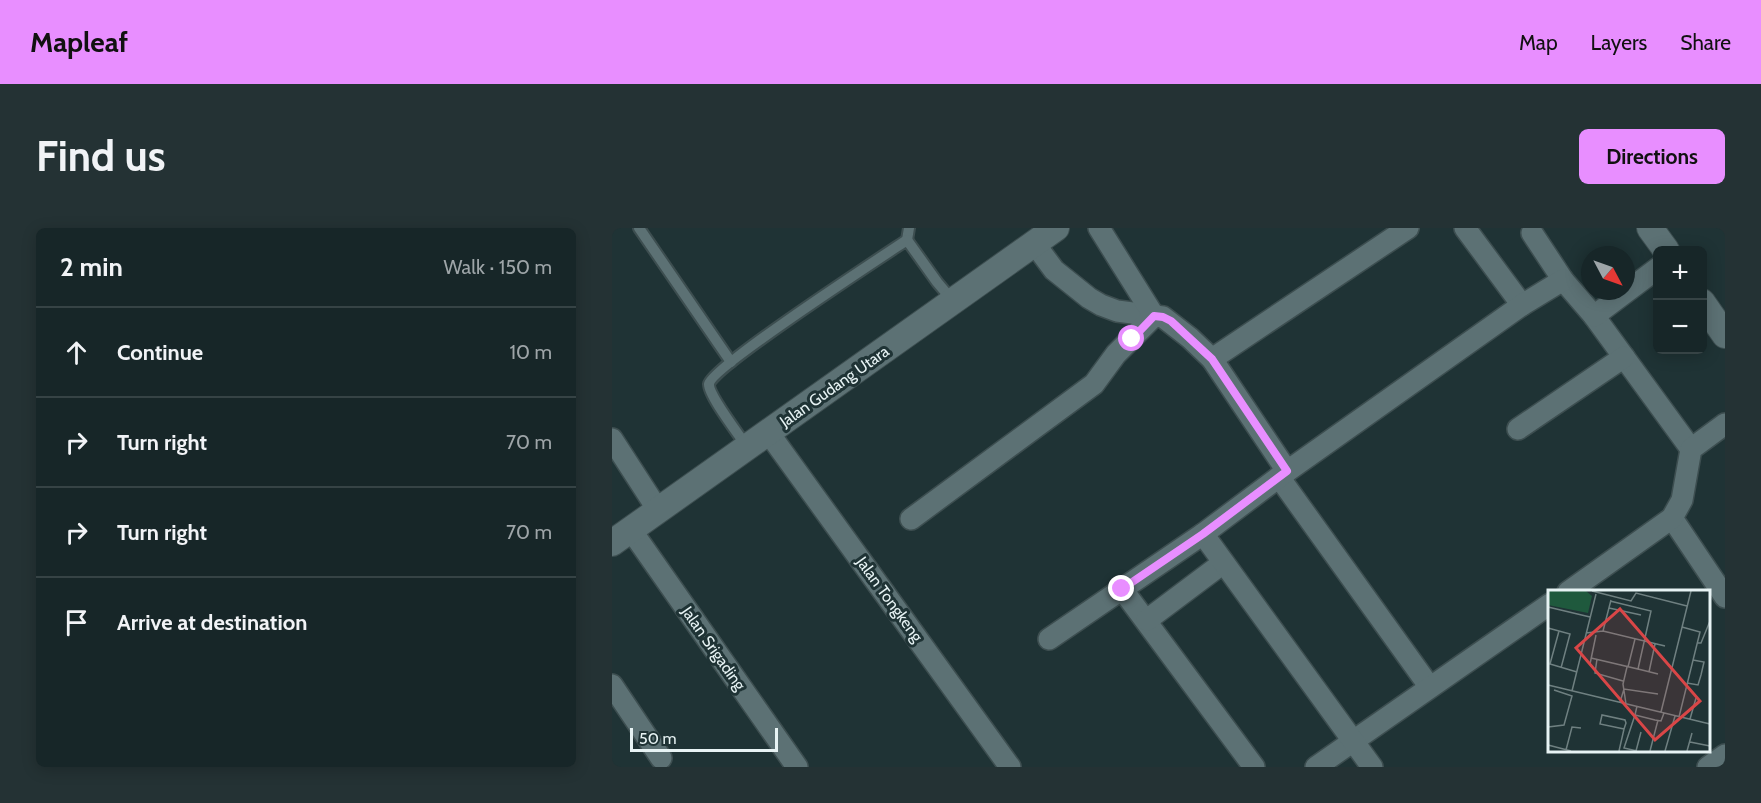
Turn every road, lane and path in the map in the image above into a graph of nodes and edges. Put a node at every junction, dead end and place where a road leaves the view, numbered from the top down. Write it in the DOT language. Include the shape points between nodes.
graph roads {
  1 [pos="639,228"];
  2 [pos="909,228"];
  3 [pos="1056,228"];
  4 [pos="1100,228"];
  5 [pos="1408,228"];
  6 [pos="1465,228"];
  7 [pos="1650,228"];
  8 [pos="1532,233"];
  9 [pos="907,240"];
  10 [pos="1034,243"];
  11 [pos="1663,246"];
  12 [pos="1653,272"];
  13 [pos="1563,280"];
  14 [pos="953,301"];
  15 [pos="1521,305"];
  16 [pos="1707,309"];
  17 [pos="1154,316"];
  18 [pos="1594,316"];
  19 [pos="1725,335"];
  20 [pos="1624,357"];
  21 [pos="1212,359"];
  22 [pos="731,362"];
  23 [pos="1725,424"];
  24 [pos="1518,429"];
  25 [pos="768,432"];
  26 [pos="612,439"];
  27 [pos="747,447"];
  28 [pos="1691,449"];
  29 [pos="1283,474"];
  30 [pos="658,510"];
  31 [pos="1672,518"];
  32 [pos="911,519"];
  33 [pos="1203,534"];
  34 [pos="621,536"];
  35 [pos="1223,563"];
  36 [pos="1122,589"];
  37 [pos="1569,590"];
  38 [pos="1725,597"];
  39 [pos="1548,605"];
  40 [pos="1147,620"];
  41 [pos="1049,639"];
  42 [pos="612,685"];
  43 [pos="1429,686"];
  44 [pos="1352,740"];
  45 [pos="1725,755"];
  46 [pos="661,758"];
  47 [pos="797,767"];
  48 [pos="1010,767"];
  49 [pos="1254,767"];
  50 [pos="1316,767"];
  51 [pos="1372,767"];
  52 [pos="1708,767"];
  1 -- 22 [label="lane"];
  2 -- 9 [label="lane"];
  3 -- 10 [label="street, Jalan Gudang Utara"];
  4 -- 17 [label="street"];
  5 -- 21 [label="street"];
  6 -- 15 [label="street"];
  7 -- 11 [label="street"];
  8 -- 13 [label="street"];
  9 -- 14 [label="lane"];
  9 -- 22 [label="lane"];
  10 -- 14 [label="street, Jalan Gudang Utara"];
  10 -- 17 [label="street" via="1054,270 1095,302 1117,311"];
  12 -- 18 [label="street"];
  13 -- 15 [label="street"];
  13 -- 18 [label="street"];
  14 -- 25 [label="street, Jalan Gudang Utara"];
  15 -- 29 [label="street"];
  16 -- 19 [label="street"];
  17 -- 21 [label="street" via="1171,321"];
  17 -- 32 [label="street" via="1116,354 1094,384"];
  18 -- 20 [label="street"];
  20 -- 24 [label="street"];
  20 -- 28 [label="street"];
  21 -- 29 [label="street"];
  22 -- 27 [label="lane" via="711,378 710,390"];
  23 -- 28 [label="street"];
  25 -- 27 [label="street, Jalan Gudang Utara"];
  25 -- 48 [label="street, Jalan Tongkeng"];
  26 -- 30 [label="street"];
  27 -- 30 [label="street, Jalan Gudang Utara"];
  28 -- 31 [label="street" via="1682,500"];
  29 -- 33 [label="street"];
  29 -- 43 [label="street"];
  30 -- 34 [label="street, Jalan Gudang Utara"];
  31 -- 37 [label="street"];
  31 -- 38 [label="street"];
  33 -- 35 [label="street"];
  33 -- 36 [label="street"];
  34 -- 47 [label="street, Jalan Srigading"];
  35 -- 40 [label="street"];
  35 -- 44 [label="street"];
  36 -- 40 [label="street"];
  36 -- 41 [label="street"];
  39 -- 43 [label="street"];
  40 -- 49 [label="street"];
  42 -- 46 [label="street"];
  43 -- 44 [label="street"];
  44 -- 50 [label="street"];
  44 -- 51 [label="street"];
  45 -- 52 [label="street"];
}
